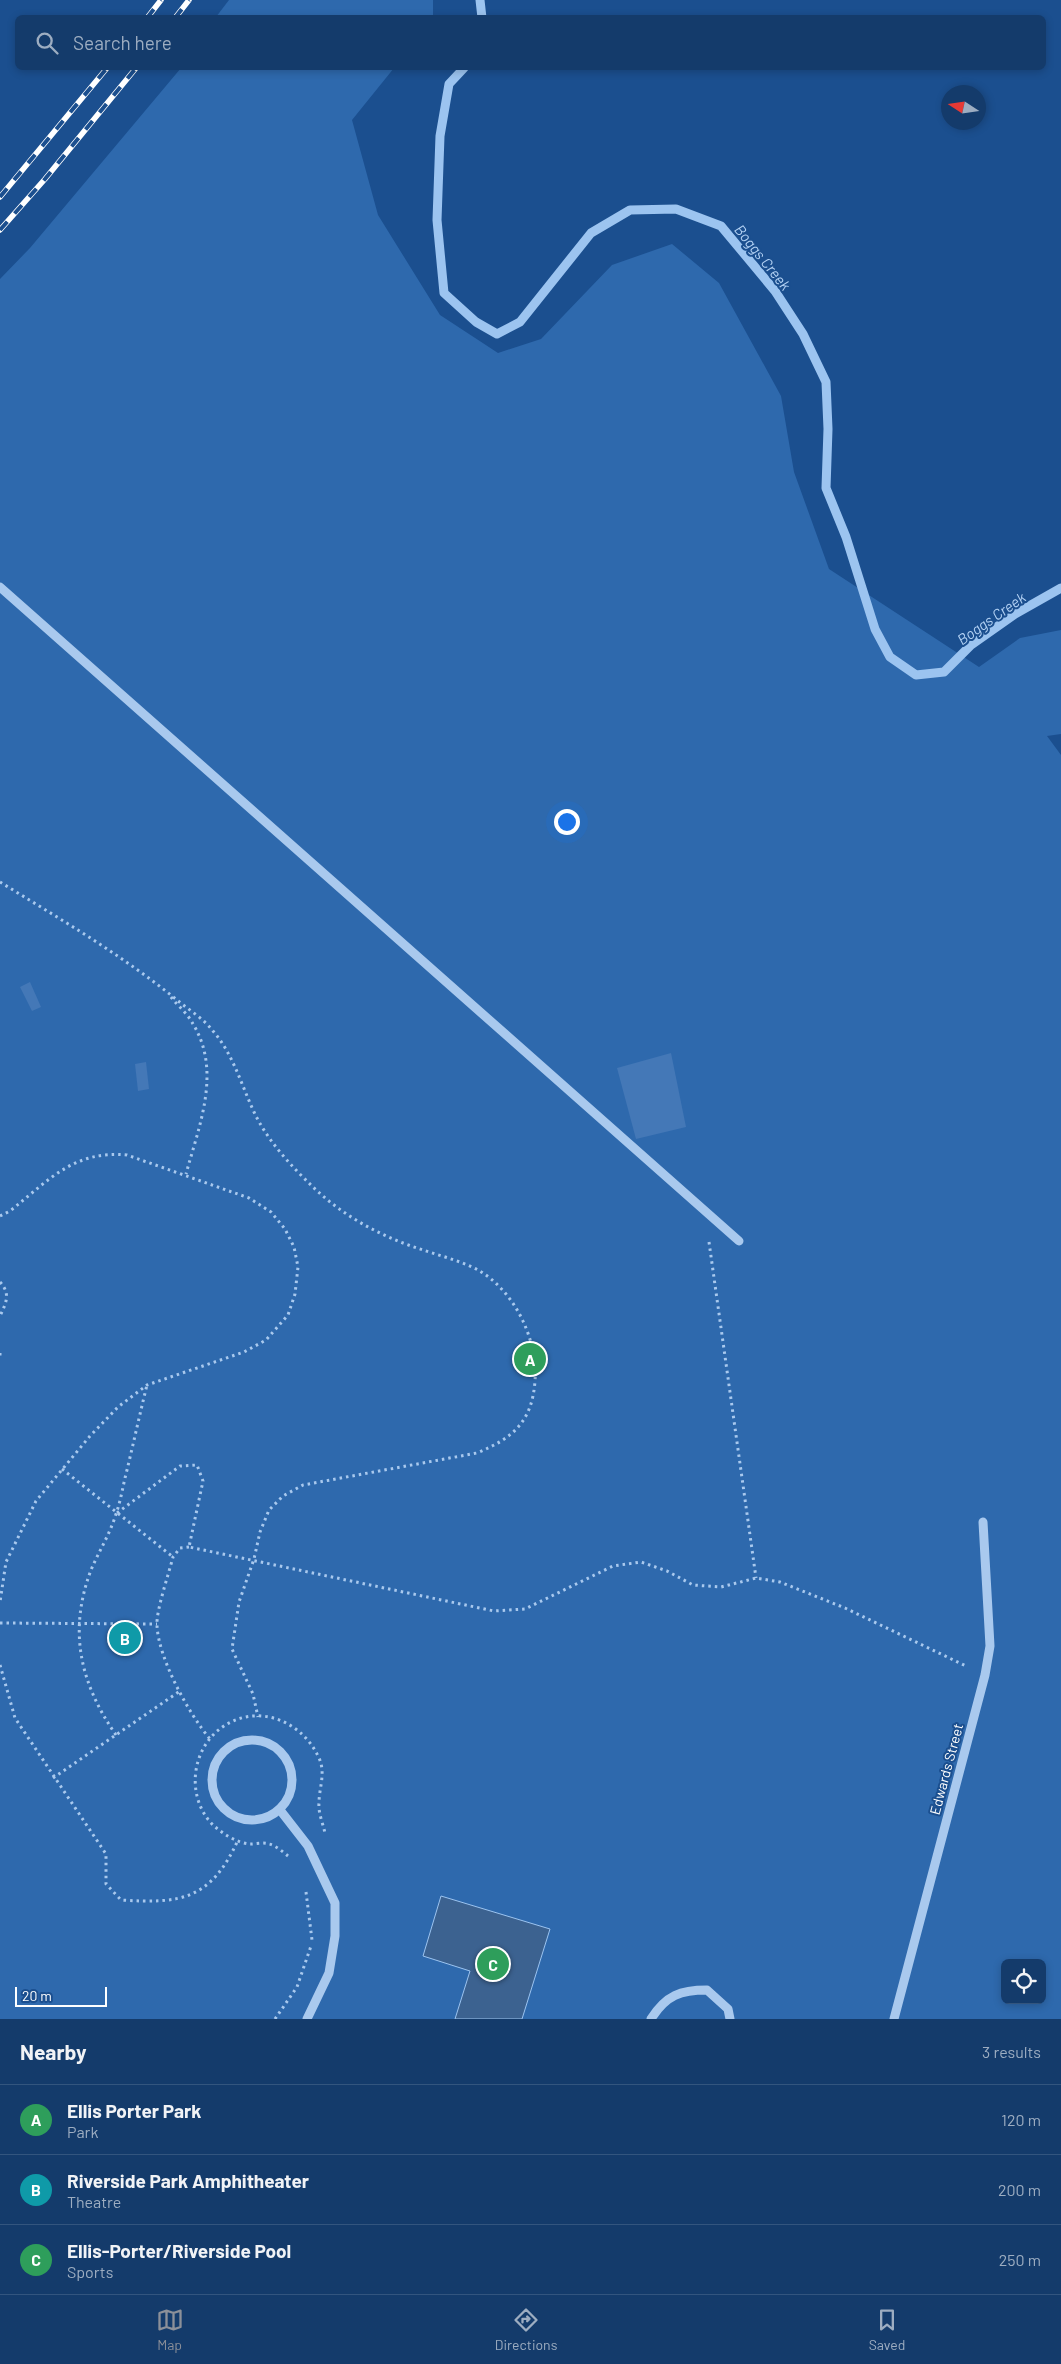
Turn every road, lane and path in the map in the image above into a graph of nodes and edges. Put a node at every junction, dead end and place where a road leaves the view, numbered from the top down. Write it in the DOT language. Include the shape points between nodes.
graph roads {
  1 [pos="0,587"];
  2 [pos="0,882"];
  3 [pos="166,991"];
  4 [pos="186,1174"];
  5 [pos="704,1210"];
  6 [pos="0,1216"];
  7 [pos="739,1241"];
  8 [pos="0,1282"];
  9 [pos="0,1316"];
  10 [pos="0,1353"];
  11 [pos="0,1358"];
  12 [pos="147,1385"];
  13 [pos="62,1469"];
  14 [pos="117,1513"];
  15 [pos="983,1522"];
  16 [pos="189,1547"];
  17 [pos="173,1557"];
  18 [pos="254,1559"];
  19 [pos="756,1578"];
  20 [pos="0,1602"];
  21 [pos="0,1623"];
  22 [pos="79,1623"];
  23 [pos="157,1624"];
  24 [pos="0,1665"];
  25 [pos="985,1675"];
  26 [pos="180,1691"];
  27 [pos="258,1716"];
  28 [pos="116,1735"];
  29 [pos="210,1740"];
  30 [pos="53,1778"];
  31 [pos="280,1810"];
  32 [pos="238,1840"];
  33 [pos="308,2019"];
  34 [pos="651,2019"];
  35 [pos="730,2019"];
  36 [pos="894,2019"];
  1 -- 5 [label="street"];
  2 -- 3 [label="path" via="129,962"];
  3 -- 4 [label="path" via="193,1024 205,1050 205,1106"];
  3 -- 18 [label="path" via="212,1029 229,1052 255,1115 299,1174 324,1198 379,1233 479,1271 503,1291 520,1316 532,1342 536,1365 530,1408 521,1424 503,1442 477,1453 303,1485 283,1496 269,1510"];
  4 -- 6 [label="path" via="128,1155 110,1153 86,1158 67,1166"];
  4 -- 12 [label="path" via="249,1198 271,1212 286,1229 294,1247 298,1266 296,1294 288,1315 266,1340 244,1352"];
  5 -- 7 [label="street"];
  5 -- 19 [label="path"];
  8 -- 9 [label="path" via="8,1292"];
  10 -- 11 [label="path"];
  12 -- 13 [label="path" via="118,1407"];
  12 -- 14 [label="path"];
  13 -- 14 [label="path"];
  13 -- 20 [label="path" via="36,1501 6,1562"];
  14 -- 16 [label="path" via="180,1466 197,1464 203,1481"];
  14 -- 17 [label="path"];
  14 -- 22 [label="path" via="92,1569"];
  15 -- 25 [label="street, Edwards Street" via="990,1646"];
  16 -- 17 [label="path" via="180,1548"];
  16 -- 18 [label="path"];
  17 -- 23 [label="path"];
  18 -- 19 [label="path" via="494,1611 525,1608 613,1566 640,1562 693,1585 721,1587"];
  18 -- 27 [label="path" via="240,1602 232,1649 253,1694"];
  19 -- 25 [label="path" via="780,1582 845,1608"];
  21 -- 22 [label="path"];
  22 -- 23 [label="path"];
  22 -- 28 [label="path" via="80,1653 88,1685"];
  23 -- 26 [label="path" via="162,1657"];
  24 -- 30 [label="path" via="15,1718"];
  25 -- 36 [label="street, Edwards Street"];
  26 -- 28 [label="path"];
  26 -- 29 [label="path" via="195,1721"];
  28 -- 30 [label="path"];
  30 -- 32 [label="path" via="106,1854 106,1884 121,1900 158,1902 190,1897 217,1876"];
  31 -- 31 [label="street" via="269,1817 244,1820 232,1816 222,1807 214,1790 213,1770 229,1748 241,1741 255,1740 279,1750 288,1761 292,1774 292,1787"];
  31 -- 33 [label="street" via="308,1846 336,1903 329,1972"];
  34 -- 35 [label="street" via="663,2004 685,1990 707,1990 728,2009"];
}
